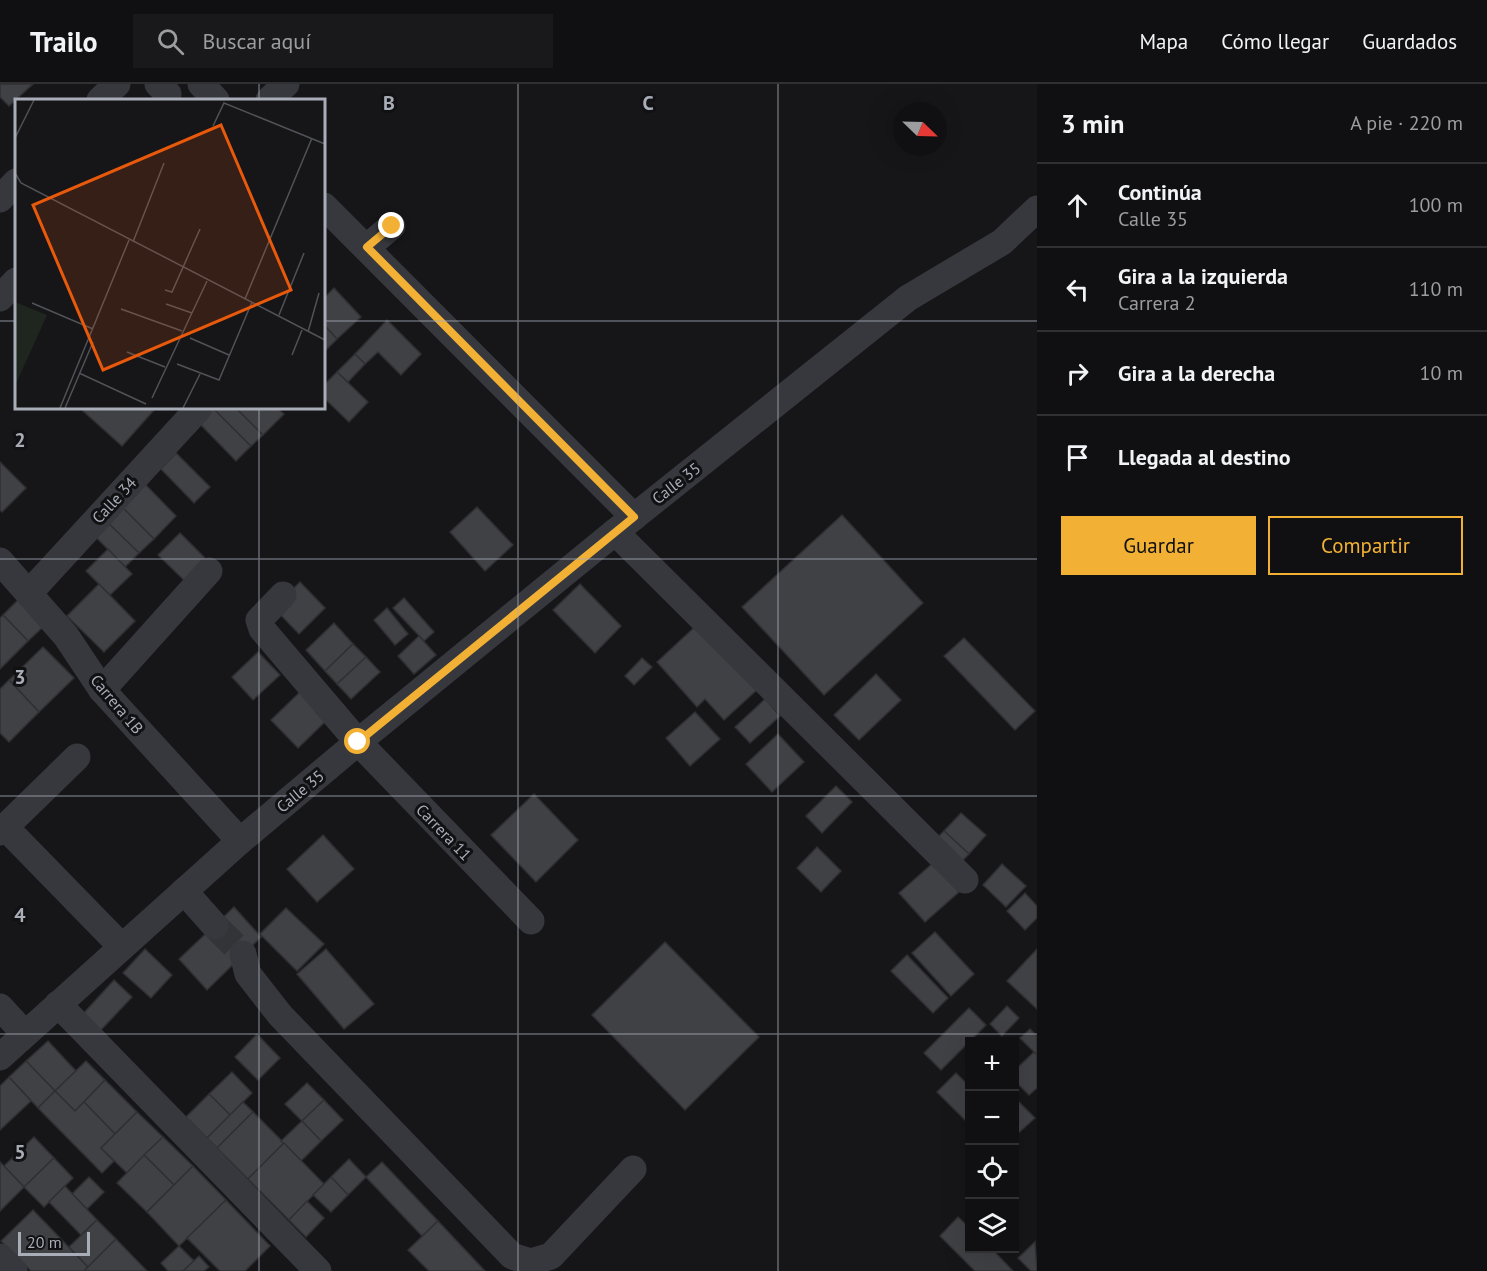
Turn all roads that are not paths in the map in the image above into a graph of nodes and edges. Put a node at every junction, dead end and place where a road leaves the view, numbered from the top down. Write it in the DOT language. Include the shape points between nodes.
graph roads {
  1 [pos="117,84"];
  2 [pos="201,84"];
  3 [pos="286,84"];
  4 [pos="101,99"];
  5 [pos="215,99"];
  6 [pos="270,99"];
  7 [pos="15,184"];
  8 [pos="0,199"];
  9 [pos="326,208"];
  10 [pos="1037,209"];
  11 [pos="392,226"];
  12 [pos="367,247"];
  13 [pos="15,282"];
  14 [pos="0,298"];
  15 [pos="197,410"];
  16 [pos="624,525"];
  17 [pos="0,561"];
  18 [pos="209,571"];
  19 [pos="29,593"];
  20 [pos="283,595"];
  21 [pos="102,690"];
  22 [pos="358,742"];
  23 [pos="77,757"];
  24 [pos="3,830"];
  25 [pos="240,841"];
  26 [pos="965,880"];
  27 [pos="184,891"];
  28 [pos="531,921"];
  29 [pos="215,926"];
  30 [pos="121,946"];
  31 [pos="243,954"];
  32 [pos="58,1004"];
  33 [pos="0,1007"];
  34 [pos="26,1034"];
  35 [pos="0,1057"];
  36 [pos="633,1168"];
  37 [pos="0,1257"];
  38 [pos="14,1271"];
  39 [pos="318,1271"];
  1 -- 4 [label="street"];
  2 -- 5 [label="street"];
  3 -- 6 [label="street"];
  7 -- 8 [label="street"];
  9 -- 12 [label="street"];
  10 -- 16 [label="street, Calle 35" via="1002,242 908,298"];
  11 -- 12 [label="street"];
  12 -- 16 [label="street"];
  13 -- 14 [label="street"];
  15 -- 19 [label="street, Calle 34"];
  16 -- 22 [label="street, Calle 35"];
  16 -- 26 [label="street"];
  17 -- 19 [label="street, Carrera 1B"];
  18 -- 21 [label="street"];
  19 -- 21 [label="street, Carrera 1B" via="66,636"];
  20 -- 22 [label="street, Carrera 11" via="258,625"];
  21 -- 25 [label="street, Carrera 1B"];
  22 -- 25 [label="street, Calle 35"];
  22 -- 28 [label="street, Carrera 11"];
  23 -- 24 [label="street"];
  24 -- 30 [label="street"];
  25 -- 27 [label="street, Calle 35"];
  27 -- 29 [label="street"];
  27 -- 30 [label="street, Calle 35"];
  30 -- 32 [label="street, Calle 35"];
  31 -- 36 [label="street" via="248,974 280,1015 512,1256 531,1262 550,1256"];
  32 -- 34 [label="street, Calle 35"];
  32 -- 39 [label="street"];
  33 -- 34 [label="street"];
  34 -- 35 [label="street, Calle 35"];
  37 -- 38 [label="street"];
}
